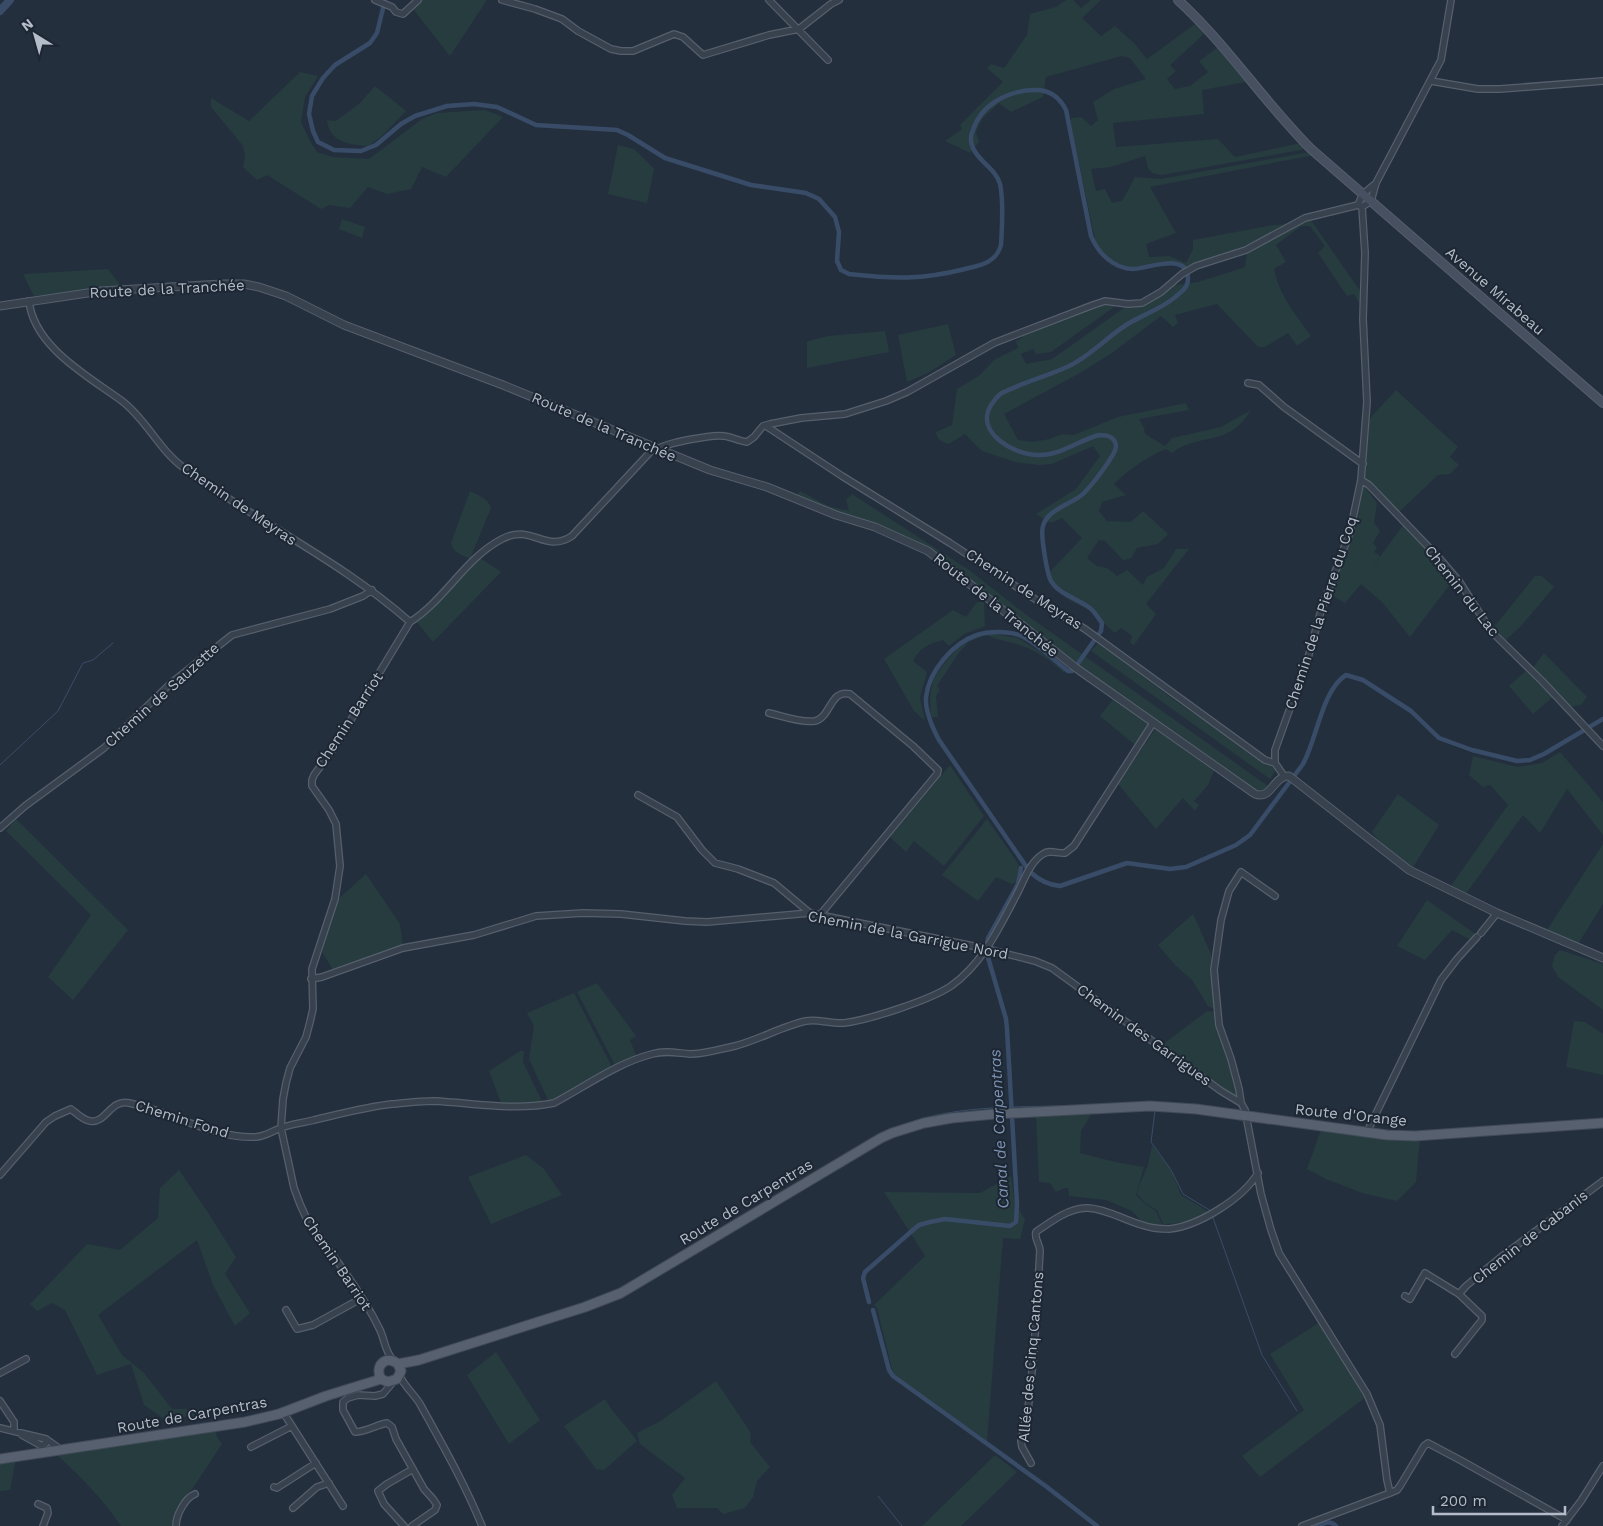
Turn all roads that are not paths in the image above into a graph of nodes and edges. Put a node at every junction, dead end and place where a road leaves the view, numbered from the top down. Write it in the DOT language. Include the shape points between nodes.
graph roads {
  1 [pos="375,0"];
  2 [pos="418,0"];
  3 [pos="502,0"];
  4 [pos="769,0"];
  5 [pos="839,0"];
  6 [pos="1178,0"];
  7 [pos="1451,0"];
  8 [pos="799,29"];
  9 [pos="828,60"];
  10 [pos="1431,81"];
  11 [pos="1603,81"];
  12 [pos="1376,183"];
  13 [pos="1368,198"];
  14 [pos="1360,206"];
  15 [pos="29,300"];
  16 [pos="0,306"];
  17 [pos="1248,383"];
  18 [pos="1603,403"];
  19 [pos="766,426"];
  20 [pos="656,449"];
  21 [pos="1363,464"];
  22 [pos="1361,480"];
  23 [pos="372,590"];
  24 [pos="410,622"];
  25 [pos="768,713"];
  26 [pos="1154,723"];
  27 [pos="1603,746"];
  28 [pos="1275,763"];
  29 [pos="1290,778"];
  30 [pos="638,795"];
  31 [pos="0,828"];
  32 [pos="1275,896"];
  33 [pos="810,913"];
  34 [pos="1497,913"];
  35 [pos="820,915"];
  36 [pos="987,949"];
  37 [pos="1603,958"];
  38 [pos="1035,961"];
  39 [pos="311,979"];
  40 [pos="1241,1103"];
  41 [pos="1096,1109"];
  42 [pos="1247,1116"];
  43 [pos="1603,1123"];
  44 [pos="280,1128"];
  45 [pos="1367,1132"];
  46 [pos="1258,1173"];
  47 [pos="0,1175"];
  48 [pos="1603,1181"];
  49 [pos="1459,1294"];
  50 [pos="1405,1296"];
  51 [pos="362,1298"];
  52 [pos="286,1310"];
  53 [pos="1455,1354"];
  54 [pos="26,1359"];
  55 [pos="0,1373"];
  56 [pos="390,1374"];
  57 [pos="0,1400"];
  58 [pos="286,1418"];
  59 [pos="0,1428"];
  60 [pos="15,1432"];
  61 [pos="251,1447"];
  62 [pos="60,1449"];
  63 [pos="0,1459"];
  64 [pos="1030,1462"];
  65 [pos="316,1463"];
  66 [pos="1603,1466"];
  67 [pos="413,1469"];
  68 [pos="329,1482"];
  69 [pos="274,1487"];
  70 [pos="195,1494"];
  71 [pos="1388,1494"];
  72 [pos="38,1504"];
  73 [pos="343,1506"];
  74 [pos="293,1508"];
  75 [pos="1567,1520"];
  76 [pos="43,1526"];
  77 [pos="176,1526"];
  78 [pos="404,1526"];
  79 [pos="412,1526"];
  80 [pos="482,1526"];
  81 [pos="1302,1526"];
  82 [pos="1562,1526"];
  1 -- 2 [label="street" via="402,14"];
  3 -- 8 [label="street" via="562,19 603,46 621,51 633,51 674,34 683,37 700,54 710,55"];
  4 -- 8 [label="street"];
  5 -- 8 [label="street"];
  6 -- 13 [label="main road, Avenue Mirabeau" via="1207,29 1297,135"];
  7 -- 10 [label="street" via="1444,50"];
  8 -- 9 [label="street"];
  10 -- 11 [label="street" via="1478,89"];
  10 -- 12 [label="street"];
  12 -- 13 [label="street"];
  12 -- 13 [label="street"];
  13 -- 14 [label="street"];
  13 -- 14 [label="street"];
  13 -- 18 [label="main road, Avenue Mirabeau"];
  14 -- 19 [label="street" via="1306,218 1246,250 1206,262 1142,303 1105,301 1013,334 886,401 845,414 801,418"];
  14 -- 21 [label="street, Chemin de la Pierre du Coq" via="1365,254 1363,319 1367,402"];
  15 -- 16 [label="street, Route de la Tranchée"];
  15 -- 20 [label="street, Route de la Tranchée" via="142,288 222,284 259,287 286,296 344,325 504,384"];
  15 -- 23 [label="street, Chemin de Meyras" via="33,318 54,348 75,368 124,403 181,466"];
  17 -- 21 [label="street" via="1259,385"];
  19 -- 20 [label="street" via="747,442 713,436"];
  19 -- 28 [label="street, Chemin de Meyras" via="1070,619 1265,760"];
  20 -- 24 [label="street" via="572,536 560,543 521,534 501,539"];
  20 -- 26 [label="street, Route de la Tranchée" via="875,527 928,551 1074,667"];
  21 -- 22 [label="street, Chemin de la Pierre du Coq"];
  22 -- 27 [label="street, Chemin du Lac" via="1441,560 1459,581 1491,631"];
  22 -- 28 [label="street, Chemin de la Pierre du Coq" via="1350,532 1275,750"];
  23 -- 24 [label="street, Chemin de Meyras"];
  23 -- 31 [label="street, Chemin de Sauzette" via="330,609 232,635 170,684 104,748"];
  24 -- 39 [label="street, Chemin Barriot" via="313,778 312,786 336,824 340,866 335,899"];
  25 -- 35 [label="street" via="814,721 824,715 837,696 850,694 938,770"];
  26 -- 29 [label="street, Route de la Tranchée" via="1255,794 1263,795 1276,782"];
  26 -- 36 [label="street" via="1074,846 1065,854 1045,852 1029,869"];
  28 -- 29 [label="street"];
  29 -- 34 [label="street" via="1398,863"];
  30 -- 33 [label="street" via="681,820 715,863 774,883"];
  32 -- 40 [label="street" via="1241,872 1229,891 1221,920 1214,970 1219,1025"];
  33 -- 35 [label="street, Chemin de la Garrigue Nord"];
  33 -- 39 [label="street, Chemin de la Garrigue Nord" via="706,922 621,914 536,916 474,935 404,948"];
  34 -- 37 [label="street"];
  34 -- 45 [label="street" via="1441,980"];
  35 -- 36 [label="street, Chemin de la Garrigue Nord"];
  36 -- 38 [label="street, Chemin de la Garrigue Nord"];
  36 -- 44 [label="street" via="949,987 898,1008 845,1023 812,1020 746,1043 708,1052 651,1054 614,1068 554,1103 502,1106 433,1101 392,1104 347,1111"];
  38 -- 40 [label="street, Chemin des Garrigues" via="1052,968"];
  39 -- 44 [label="street, Chemin Barriot" via="313,1009 306,1037 290,1068"];
  40 -- 42 [label="street"];
  41 -- 42 [label="main road, Route d'Orange" via="1165,1106"];
  41 -- 56 [label="main road, Route de Carpentras" via="952,1118 892,1133 621,1293 419,1360"];
  42 -- 45 [label="main road, Route d'Orange"];
  42 -- 46 [label="street"];
  43 -- 45 [label="main road, Route d'Orange" via="1415,1136"];
  44 -- 47 [label="street, Chemin Fond" via="268,1135 243,1136 127,1102 119,1102 92,1122 71,1110 46,1122"];
  44 -- 51 [label="street, Chemin Barriot" via="303,1213"];
  46 -- 64 [label="street, Allée des Cinq Cantons" via="1242,1193 1207,1216 1185,1224 1169,1228 1145,1226 1087,1208 1066,1213 1036,1232 1040,1251 1034,1352 1021,1441"];
  46 -- 71 [label="street" via="1263,1203 1279,1253 1367,1394 1378,1421"];
  48 -- 49 [label="street, Chemin de Cabanis" via="1501,1257"];
  49 -- 50 [label="street, Chemin de Cabanis" via="1425,1274 1410,1299"];
  49 -- 53 [label="street, Chemin de Cabanis" via="1482,1316 1482,1320"];
  51 -- 52 [label="street" via="313,1325 297,1329"];
  51 -- 56 [label="street, Chemin Barriot" via="379,1328"];
  54 -- 55 [label="street"];
  56 -- 58 [label="main road, Route de Carpentras" via="294,1408"];
  56 -- 67 [label="street" via="379,1396 358,1394 343,1402 343,1410 355,1432 383,1423 390,1425"];
  56 -- 80 [label="street" via="406,1386 435,1430"];
  57 -- 60 [label="street" via="14,1422"];
  58 -- 61 [label="street"];
  58 -- 62 [label="main road, Route de Carpentras"];
  58 -- 65 [label="street"];
  59 -- 60 [label="street"];
  60 -- 62 [label="street" via="46,1439"];
  62 -- 63 [label="main road, Route de Carpentras"];
  65 -- 68 [label="street"];
  65 -- 69 [label="street"];
  66 -- 75 [label="street"];
  67 -- 78 [label="street" via="378,1491 384,1504"];
  67 -- 79 [label="street" via="437,1506"];
  68 -- 73 [label="street"];
  68 -- 74 [label="street" via="317,1487"];
  70 -- 77 [label="street" via="176,1516"];
  71 -- 75 [label="street" via="1397,1490 1428,1444"];
  71 -- 81 [label="street"];
  72 -- 76 [label="street" via="47,1508"];
  75 -- 82 [label="street"];
}
